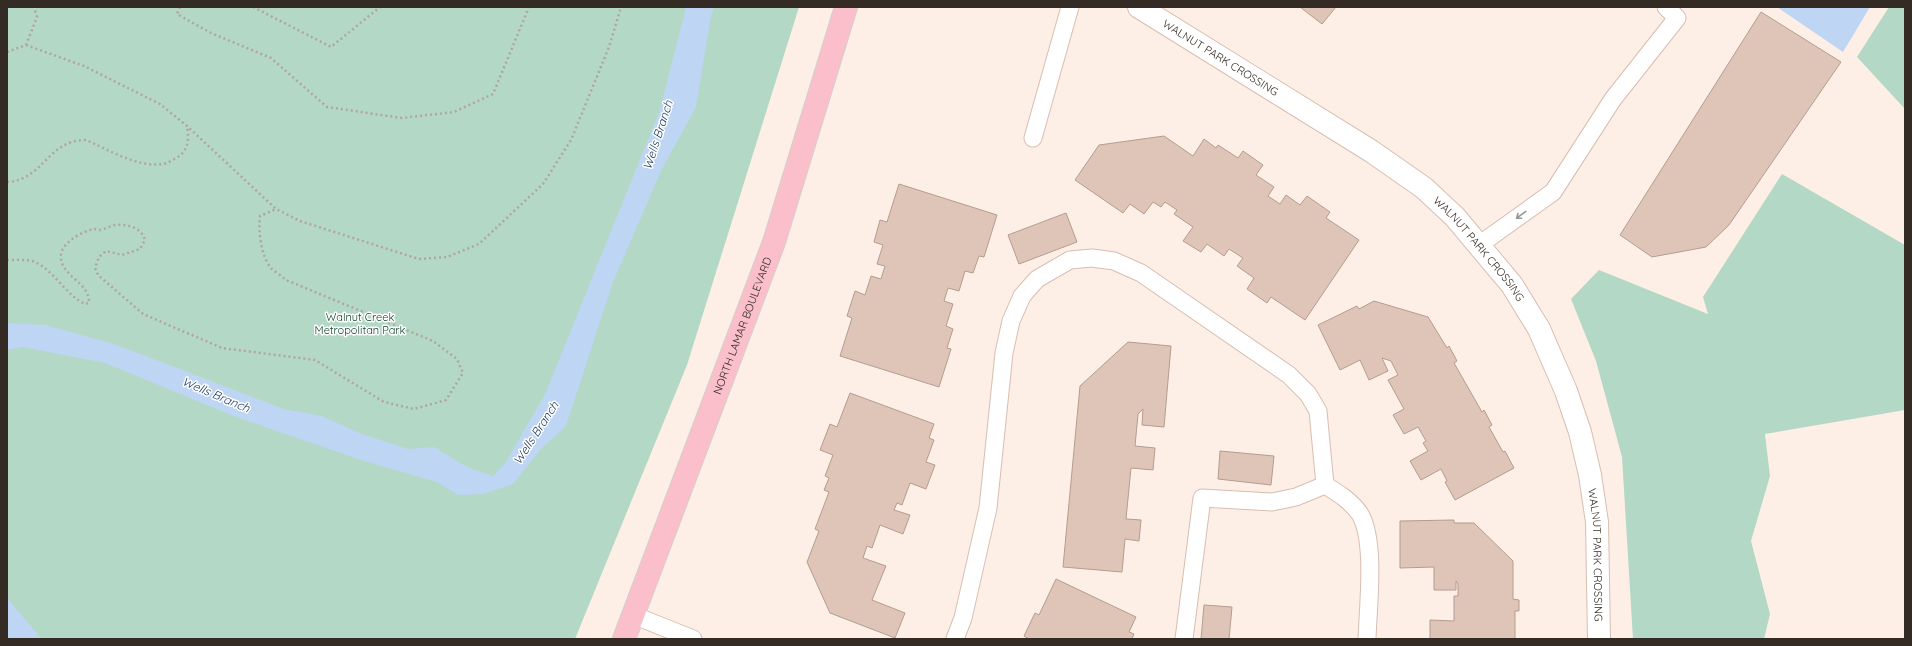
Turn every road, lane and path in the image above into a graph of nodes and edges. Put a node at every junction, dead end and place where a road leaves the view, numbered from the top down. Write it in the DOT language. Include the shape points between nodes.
graph roads {
  1 [pos="34,7"];
  2 [pos="180,7"];
  3 [pos="253,7"];
  4 [pos="380,7"];
  5 [pos="529,7"];
  6 [pos="622,7"];
  7 [pos="846,7"];
  8 [pos="1070,7"];
  9 [pos="1139,7"];
  10 [pos="1676,11"];
  11 [pos="26,45"];
  12 [pos="7,52"];
  13 [pos="187,126"];
  14 [pos="1033,138"];
  15 [pos="7,182"];
  16 [pos="276,209"];
  17 [pos="1479,245"];
  18 [pos="7,260"];
  19 [pos="1325,485"];
  20 [pos="633,615"];
  21 [pos="624,639"];
  22 [pos="693,639"];
  23 [pos="955,639"];
  24 [pos="1184,639"];
  25 [pos="1367,639"];
  26 [pos="1599,639"];
  1 -- 11 [label="path" via="37,17"];
  2 -- 5 [label="path" via="177,14 211,33 271,58 327,107 402,118 454,112 493,94"];
  3 -- 4 [label="path" via="331,47"];
  6 -- 16 [label="path" via="610,48 571,140 543,184 479,244 447,257 420,259 300,221"];
  7 -- 20 [label="main road, NORTH LAMAR BOULEVARD" via="774,242"];
  8 -- 14 [label="lane"];
  9 -- 17 [label="street, WALNUT PARK CROSSING" via="1371,151 1424,188 1456,217"];
  10 -- 17 [label="lane, one-way" via="1613,99 1553,192"];
  11 -- 12 [label="path"];
  11 -- 13 [label="path" via="84,66 160,104"];
  13 -- 15 [label="path" via="189,141 182,155 164,164 138,162 86,140 76,140 59,148 29,175 15,182"];
  13 -- 16 [label="path"];
  16 -- 18 [label="path" via="260,216 258,230 261,246 271,267 286,280 433,342 457,359 463,373 446,400 414,409 384,402 315,360 222,348 143,314 98,275 95,268 99,257 106,252 122,255 140,249 144,240 142,233 136,228 114,225 100,230 94,229 71,239 64,247 61,255 64,266 70,276 86,288 89,298 86,304 34,262"];
  17 -- 26 [label="street, WALNUT PARK CROSSING" via="1512,285 1539,329 1566,391 1580,432 1590,475 1596,522"];
  19 -- 23 [label="lane" via="1318,411 1308,394 1289,376 1141,273 1114,261 1092,258 1070,260 1037,279 1022,296 1011,320 1004,353 988,508 963,618"];
  19 -- 24 [label="lane" via="1296,497 1272,502 1202,498"];
  19 -- 25 [label="lane" via="1345,497 1360,515 1369,544"];
  20 -- 21 [label="main road, NORTH LAMAR BOULEVARD"];
  20 -- 22 [label="lane"];
}
